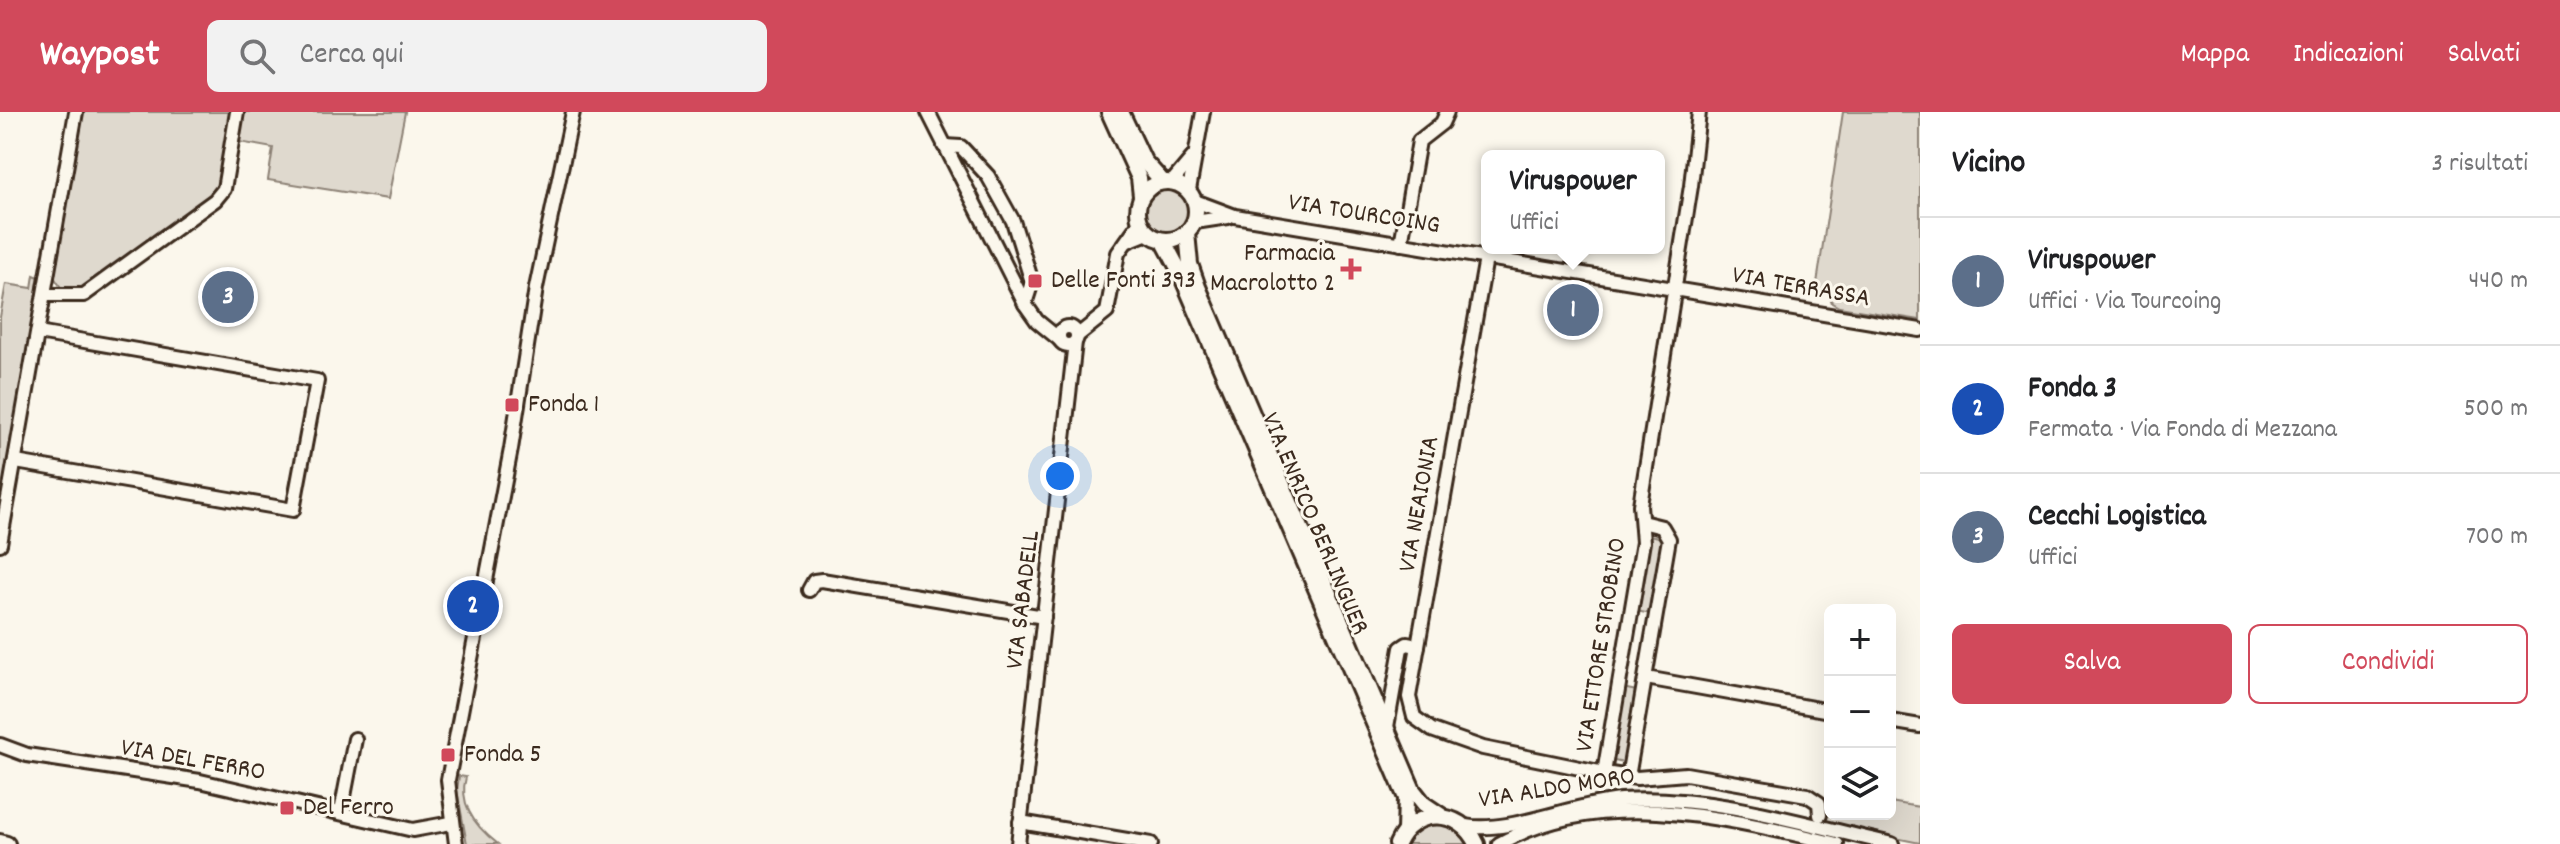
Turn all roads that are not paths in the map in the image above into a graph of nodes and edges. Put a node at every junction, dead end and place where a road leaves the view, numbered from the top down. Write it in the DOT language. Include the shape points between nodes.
graph roads {
  1 [pos="76,112"];
  2 [pos="237,112"];
  3 [pos="573,112"];
  4 [pos="928,112"];
  5 [pos="1109,112"];
  6 [pos="1121,112"];
  7 [pos="1203,112"];
  8 [pos="1447,112"];
  9 [pos="1699,112"];
  10 [pos="944,146"];
  11 [pos="1193,157"];
  12 [pos="1168,182"];
  13 [pos="1141,196"];
  14 [pos="1192,196"];
  15 [pos="1235,216"];
  16 [pos="1191,227"];
  17 [pos="1144,228"];
  18 [pos="1163,240"];
  19 [pos="1401,244"];
  20 [pos="1486,258"];
  21 [pos="1675,289"];
  22 [pos="46,295"];
  23 [pos="1025,304"];
  24 [pos="1920,330"];
  25 [pos="38,333"];
  26 [pos="1066,336"];
  27 [pos="16,462"];
  28 [pos="1642,522"];
  29 [pos="0,544"];
  30 [pos="809,590"];
  31 [pos="1044,617"];
  32 [pos="1418,646"];
  33 [pos="1646,678"];
  34 [pos="1824,710"];
  35 [pos="1896,722"];
  36 [pos="1920,726"];
  37 [pos="1387,727"];
  38 [pos="355,739"];
  39 [pos="0,745"];
  40 [pos="1604,773"];
  41 [pos="1628,777"];
  42 [pos="341,812"];
  43 [pos="1820,815"];
  44 [pos="1442,816"];
  45 [pos="1020,822"];
  46 [pos="451,823"];
  47 [pos="1465,826"];
  48 [pos="1401,838"];
  49 [pos="0,842"];
  50 [pos="7,844"];
  51 [pos="456,844"];
  52 [pos="1018,844"];
  53 [pos="1151,844"];
  54 [pos="1477,844"];
  55 [pos="1499,844"];
  56 [pos="1837,844"];
  57 [pos="1892,844"];
  1 -- 22 [label="street"];
  2 -- 22 [label="street" via="224,189 215,200 84,295"];
  3 -- 46 [label="street" via="448,780"];
  4 -- 10 [label="street"];
  5 -- 13 [label="main road" via="1139,178"];
  6 -- 12 [label="main road" via="1144,161"];
  7 -- 11 [label="street"];
  8 -- 19 [label="street" via="1417,146"];
  9 -- 21 [label="street, VIA ETTORE STROBINO"];
  10 -- 23 [label="street"];
  10 -- 23 [label="street" via="961,147 988,176 1013,221 1032,282"];
  11 -- 12 [label="street"];
  11 -- 14 [label="street"];
  12 -- 13 [label="main road" via="1150,186"];
  12 -- 14 [label="main road"];
  13 -- 17 [label="main road" via="1138,209"];
  14 -- 15 [label="street, VIA TOURCOING"];
  14 -- 16 [label="main road, VIA ENRICO BERLINGUER"];
  15 -- 16 [label="street, VIA TOURCOING"];
  15 -- 19 [label="street, VIA TOURCOING"];
  16 -- 18 [label="main road" via="1176,239"];
  16 -- 37 [label="main road, VIA ENRICO BERLINGUER" via="1190,264 1198,287"];
  17 -- 18 [label="main road"];
  17 -- 26 [label="street" via="1116,256 1104,316"];
  18 -- 48 [label="main road, VIA ENRICO BERLINGUER" via="1406,798"];
  19 -- 20 [label="street, VIA TOURCOING"];
  20 -- 21 [label="street, VIA TOURCOING"];
  20 -- 32 [label="street, VIA NEAIONIA"];
  21 -- 24 [label="street, VIA TERRASSA"];
  21 -- 28 [label="street, VIA ETTORE STROBINO" via="1640,505"];
  22 -- 25 [label="street"];
  23 -- 26 [label="street" via="1032,316"];
  25 -- 27 [label="street"];
  25 -- 27 [label="street" via="317,381 293,510"];
  26 -- 31 [label="street, VIA SABADELL" via="1072,361"];
  27 -- 29 [label="street"];
  28 -- 33 [label="street, VIA ETTORE STROBINO" via="1662,527 1669,535"];
  28 -- 40 [label="street, VIA ETTORE STROBINO"];
  30 -- 31 [label="street" via="814,581 822,580"];
  31 -- 45 [label="street, VIA SABADELL"];
  32 -- 37 [label="street" via="1401,648"];
  32 -- 40 [label="street, VIA NEAIONIA" via="1408,703 1419,722 1483,748"];
  33 -- 34 [label="street"];
  33 -- 41 [label="street, VIA ETTORE STROBINO"];
  35 -- 36 [label="street"];
  37 -- 44 [label="main road, VIA ENRICO BERLINGUER" via="1418,797"];
  38 -- 42 [label="street"];
  39 -- 42 [label="street, VIA DEL FERRO" via="27,755 200,781"];
  40 -- 41 [label="street"];
  41 -- 43 [label="street" via="1686,774 1770,787 1811,797 1819,803"];
  42 -- 46 [label="street, VIA DEL FERRO" via="413,830"];
  44 -- 47 [label="main road"];
  44 -- 48 [label="main road" via="1421,819"];
  45 -- 52 [label="street, VIA SABADELL"];
  45 -- 53 [label="street"];
  46 -- 51 [label="street"];
  47 -- 54 [label="main road"];
  47 -- 57 [label="street, VIA ALDO MORO" via="1496,828 1596,803 1649,800 1732,808"];
  49 -- 50 [label="main road"];
  55 -- 56 [label="street, VIA ALDO MORO" via="1558,823 1642,811 1727,819"];
}
